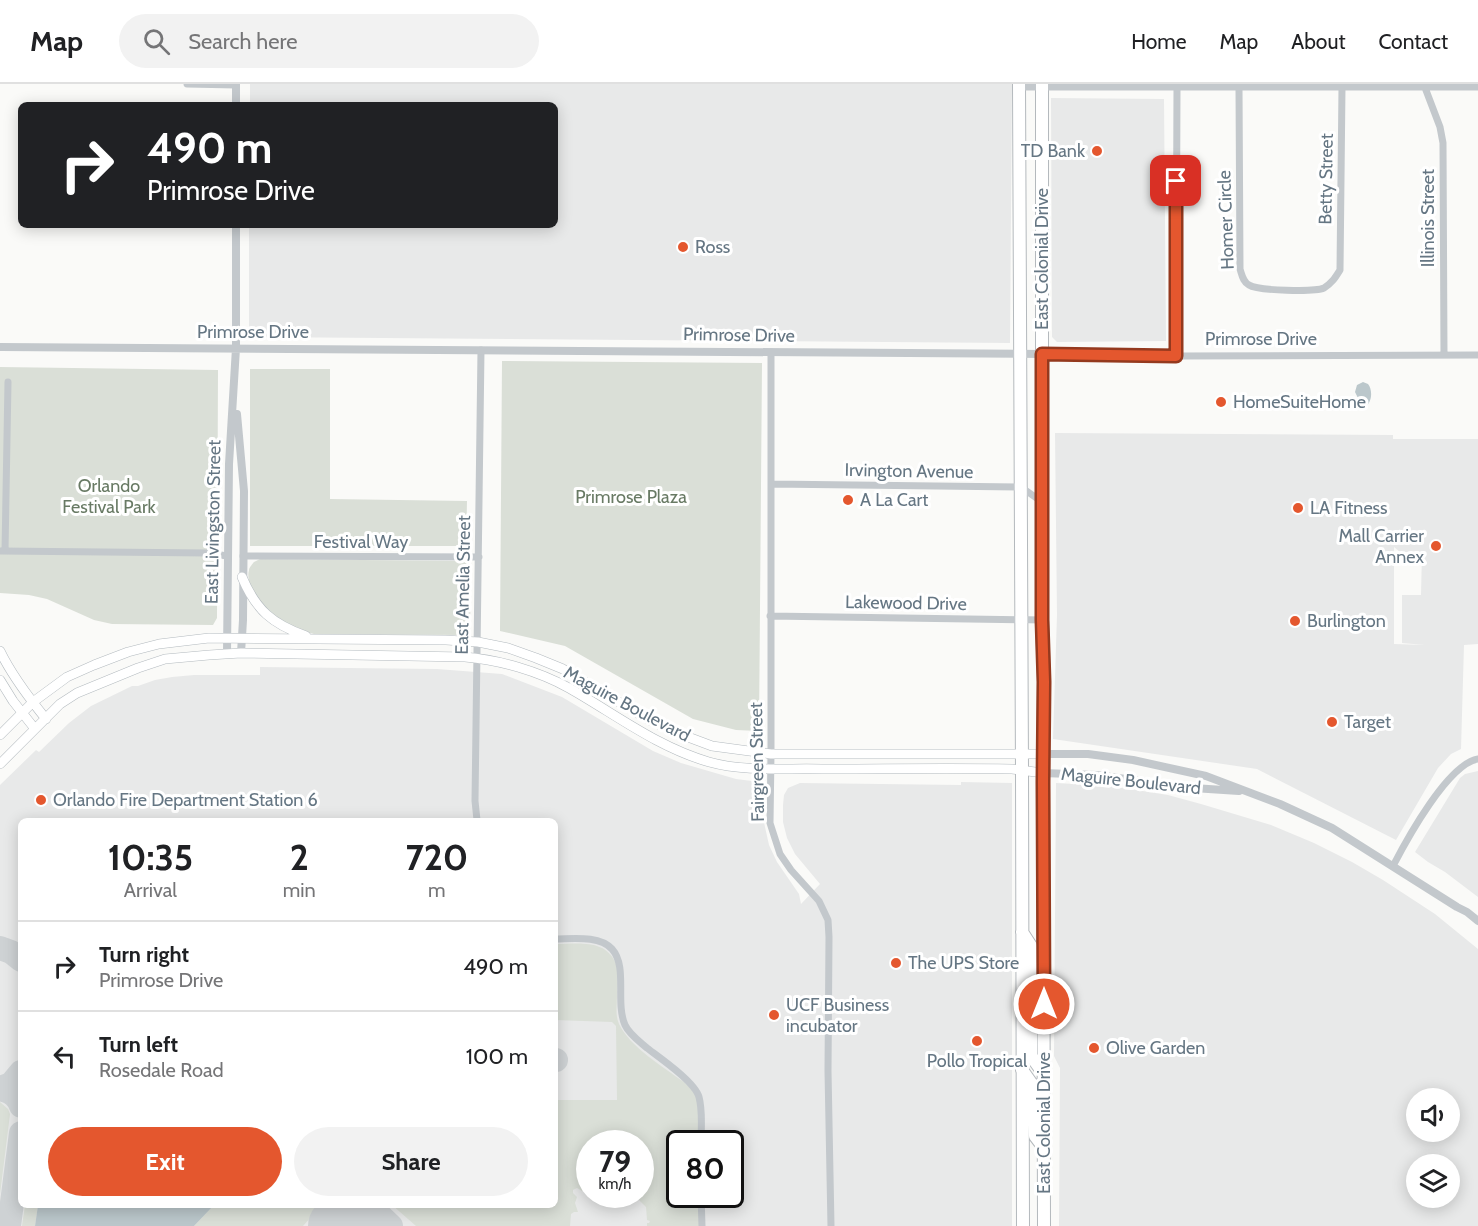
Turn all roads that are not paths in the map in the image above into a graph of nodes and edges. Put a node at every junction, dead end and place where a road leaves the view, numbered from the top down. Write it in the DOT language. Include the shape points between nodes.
graph roads {
  1 [pos="187,84"];
  2 [pos="237,84"];
  3 [pos="1019,85"];
  4 [pos="1042,85"];
  5 [pos="1424,85"];
  6 [pos="1177,86"];
  7 [pos="1311,86"];
  8 [pos="1342,87"];
  9 [pos="1478,87"];
  10 [pos="1239,88"];
  11 [pos="236,102"];
  12 [pos="236,228"];
  13 [pos="1340,270"];
  14 [pos="0,347"];
  15 [pos="236,348"];
  16 [pos="481,350"];
  17 [pos="771,352"];
  18 [pos="1020,354"];
  19 [pos="1042,354"];
  20 [pos="1444,355"];
  21 [pos="1478,355"];
  22 [pos="1176,356"];
  23 [pos="8,382"];
  24 [pos="234,390"];
  25 [pos="772,484"];
  26 [pos="1021,487"];
  27 [pos="1042,502"];
  28 [pos="3,551"];
  29 [pos="227,556"];
  30 [pos="243,556"];
  31 [pos="479,557"];
  32 [pos="243,577"];
  33 [pos="770,616"];
  34 [pos="1022,620"];
  35 [pos="1042,620"];
  36 [pos="243,638"];
  37 [pos="314,638"];
  38 [pos="227,639"];
  39 [pos="477,642"];
  40 [pos="0,651"];
  41 [pos="241,653"];
  42 [pos="227,654"];
  43 [pos="477,658"];
  44 [pos="0,680"];
  45 [pos="33,702"];
  46 [pos="22,713"];
  47 [pos="46,719"];
  48 [pos="35,729"];
  49 [pos="0,735"];
  50 [pos="771,754"];
  51 [pos="1022,754"];
  52 [pos="1043,754"];
  53 [pos="1478,759"];
  54 [pos="0,764"];
  55 [pos="771,768"];
  56 [pos="1022,771"];
  57 [pos="1043,773"];
  58 [pos="1249,792"];
  59 [pos="477,818"];
  60 [pos="1393,866"];
  61 [pos="1478,921"];
  62 [pos="1022,933"];
  63 [pos="558,939"];
  64 [pos="1022,1070"];
  65 [pos="1044,1075"];
  66 [pos="701,1130"];
  67 [pos="1044,1149"];
  68 [pos="701,1208"];
  69 [pos="702,1226"];
  70 [pos="831,1226"];
  71 [pos="1023,1226"];
  72 [pos="1044,1226"];
  1 -- 2 [label="street"];
  2 -- 11 [label="street"];
  3 -- 4 [label="street"];
  3 -- 18 [label="highway, East Colonial Drive"];
  4 -- 6 [label="street"];
  4 -- 19 [label="highway, East Colonial Drive"];
  5 -- 8 [label="street"];
  5 -- 9 [label="street"];
  5 -- 20 [label="street, Illinois Street" via="1443,142"];
  6 -- 10 [label="street"];
  6 -- 22 [label="street"];
  7 -- 8 [label="street"];
  7 -- 10 [label="street"];
  8 -- 13 [label="street, Betty Street"];
  10 -- 13 [label="street, Homer Circle" via="1240,269 1244,280 1262,289 1313,291 1333,282"];
  12 -- 15 [label="street, East Livingston Street"];
  14 -- 15 [label="street, Primrose Drive"];
  15 -- 16 [label="street, Primrose Drive"];
  15 -- 24 [label="street, East Livingston Street"];
  16 -- 17 [label="street, Primrose Drive"];
  16 -- 31 [label="street, East Amelia Street"];
  17 -- 18 [label="street, Primrose Drive"];
  17 -- 25 [label="street, Fairgreen Street"];
  18 -- 19 [label="street, Primrose Drive"];
  18 -- 26 [label="highway, East Colonial Drive"];
  19 -- 22 [label="street, Primrose Drive"];
  19 -- 27 [label="highway, East Colonial Drive"];
  20 -- 21 [label="street, Primrose Drive"];
  20 -- 22 [label="street, Primrose Drive"];
  23 -- 28 [label="street"];
  24 -- 29 [label="street, East Livingston Street"];
  24 -- 30 [label="street, East Livingston Street" via="244,490"];
  25 -- 26 [label="street, Irvington Avenue"];
  25 -- 33 [label="street, Fairgreen Street"];
  26 -- 27 [label="street"];
  26 -- 34 [label="highway, East Colonial Drive"];
  27 -- 35 [label="highway, East Colonial Drive"];
  28 -- 29 [label="street"];
  29 -- 38 [label="street, East Livingston Street"];
  30 -- 31 [label="street, Festival Way"];
  30 -- 32 [label="street, East Livingston Street"];
  31 -- 39 [label="street, East Amelia Street"];
  32 -- 36 [label="street, East Livingston Street"];
  32 -- 37 [label="main road" via="267,616"];
  33 -- 34 [label="street, Lakewood Drive"];
  33 -- 50 [label="street, Fairgreen Street"];
  34 -- 35 [label="street, Lakewood Drive"];
  34 -- 51 [label="highway, East Colonial Drive"];
  35 -- 52 [label="highway, East Colonial Drive"];
  36 -- 37 [label="main road, Maguire Boulevard"];
  36 -- 38 [label="main road, Maguire Boulevard"];
  36 -- 41 [label="street, East Livingston Street"];
  37 -- 39 [label="main road, Maguire Boulevard"];
  38 -- 42 [label="street, East Livingston Street"];
  38 -- 45 [label="main road, Maguire Boulevard" via="159,644 128,652 67,677"];
  39 -- 43 [label="street, East Amelia Street"];
  39 -- 50 [label="main road, Maguire Boulevard" via="508,648 563,669 680,734 712,746"];
  40 -- 45 [label="main road"];
  41 -- 42 [label="main road, Maguire Boulevard"];
  41 -- 43 [label="main road, Maguire Boulevard"];
  42 -- 47 [label="main road, Maguire Boulevard" via="165,659 138,668 77,693"];
  43 -- 55 [label="main road, Maguire Boulevard" via="520,668 567,687 675,750 730,766"];
  43 -- 59 [label="street, East Amelia Street"];
  44 -- 46 [label="main road"];
  45 -- 46 [label="main road, Maguire Boulevard"];
  45 -- 47 [label="main road"];
  46 -- 48 [label="main road"];
  46 -- 49 [label="main road, Maguire Boulevard"];
  47 -- 48 [label="main road, Maguire Boulevard"];
  48 -- 54 [label="main road, Maguire Boulevard"];
  50 -- 51 [label="main road, Maguire Boulevard"];
  50 -- 55 [label="street, Fairgreen Street"];
  51 -- 52 [label="main road, Maguire Boulevard"];
  51 -- 56 [label="highway, East Colonial Drive"];
  52 -- 57 [label="highway, East Colonial Drive"];
  52 -- 58 [label="street, Maguire Boulevard" via="1133,760 1206,776"];
  53 -- 60 [label="street" via="1456,771 1439,791"];
  55 -- 56 [label="main road, Maguire Boulevard"];
  55 -- 70 [label="street, Fairgreen Street" via="770,823 780,854 819,901 828,920"];
  56 -- 57 [label="main road, Maguire Boulevard"];
  56 -- 62 [label="highway, East Colonial Drive"];
  57 -- 58 [label="street, Maguire Boulevard"];
  57 -- 65 [label="highway, East Colonial Drive"];
  58 -- 60 [label="street, Maguire Boulevard" via="1332,828"];
  60 -- 61 [label="street, Maguire Boulevard"];
  62 -- 64 [label="highway, East Colonial Drive"];
  62 -- 65 [label="highway" via="1031,946 1031,1056"];
  63 -- 66 [label="street" via="590,940 611,949 618,959 620,1010 625,1026 691,1084 699,1095"];
  64 -- 67 [label="highway" via="1034,1086 1035,1136"];
  64 -- 71 [label="highway, East Colonial Drive"];
  65 -- 67 [label="highway, East Colonial Drive"];
  67 -- 72 [label="highway, East Colonial Drive"];
  68 -- 69 [label="street"];
}
